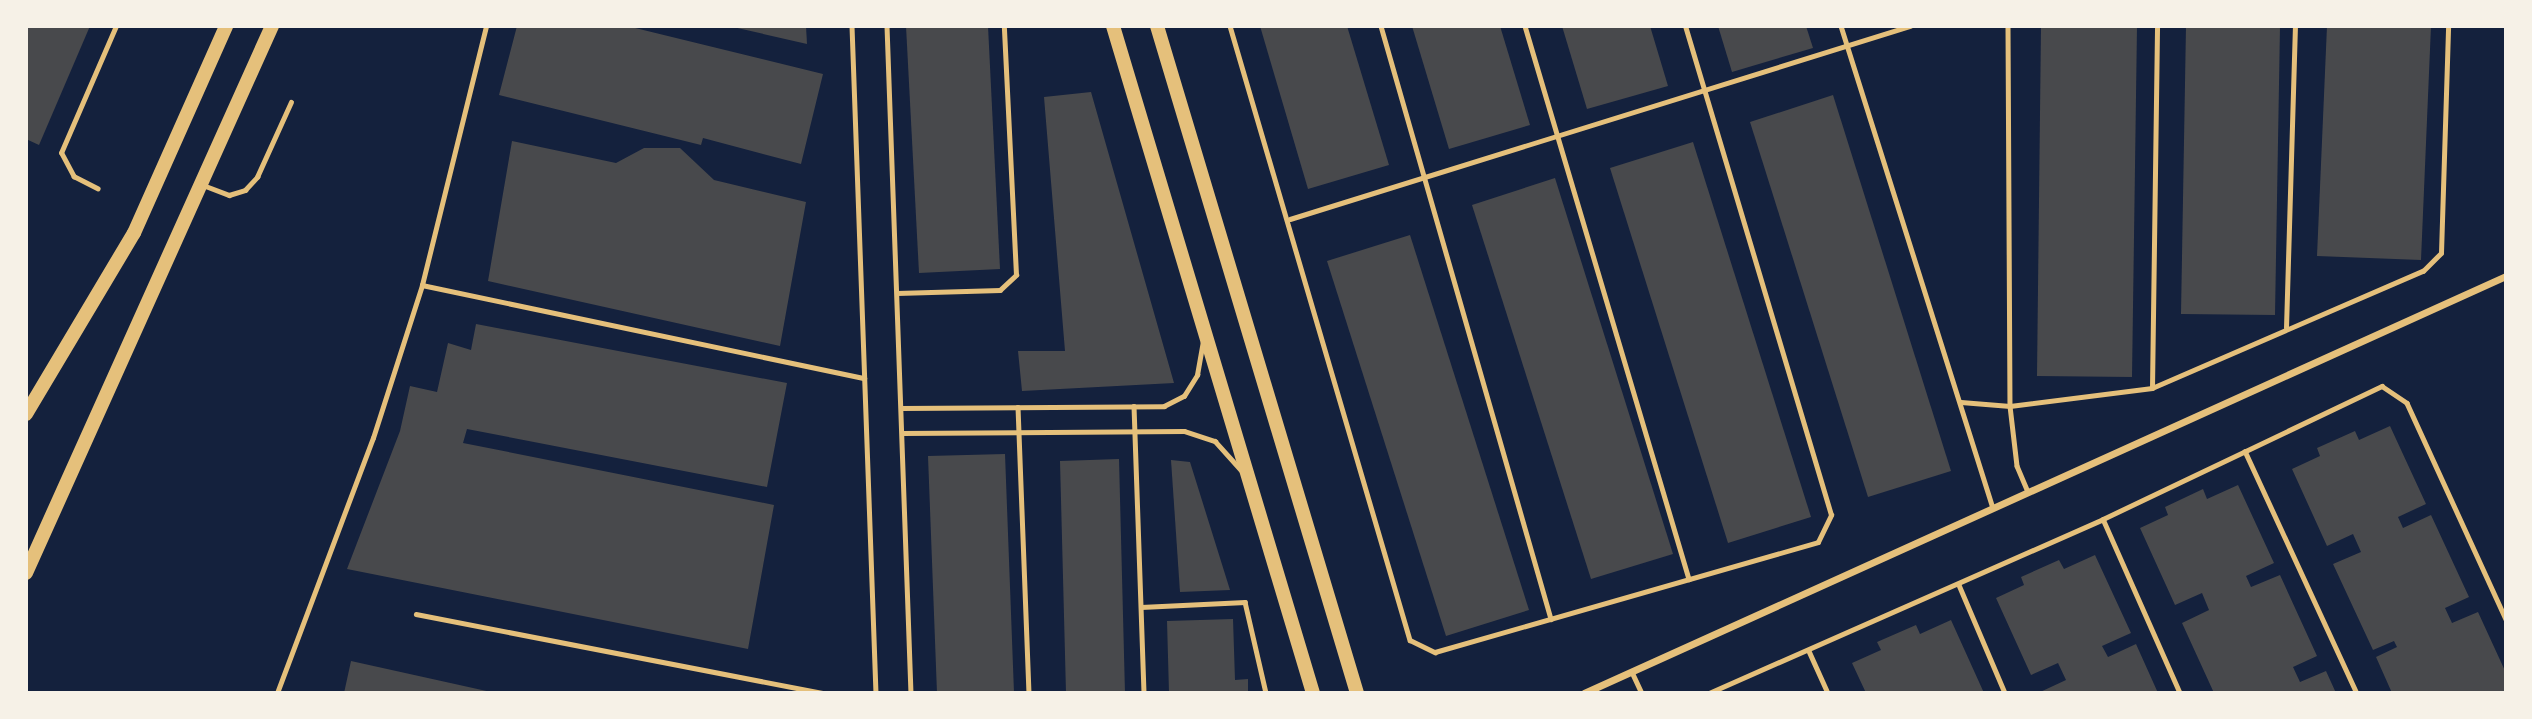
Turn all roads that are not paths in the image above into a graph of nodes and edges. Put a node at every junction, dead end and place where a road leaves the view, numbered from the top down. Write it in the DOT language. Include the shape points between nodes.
graph roads {
  1 [pos="116,26"];
  2 [pos="226,26"];
  3 [pos="272,26"];
  4 [pos="486,26"];
  5 [pos="852,26"];
  6 [pos="887,26"];
  7 [pos="1004,26"];
  8 [pos="1113,26"];
  9 [pos="1157,26"];
  10 [pos="1230,26"];
  11 [pos="1381,26"];
  12 [pos="1525,26"];
  13 [pos="1685,26"];
  14 [pos="1841,26"];
  15 [pos="1910,26"];
  16 [pos="2008,26"];
  17 [pos="2157,26"];
  18 [pos="2295,26"];
  19 [pos="2448,27"];
  20 [pos="1846,46"];
  21 [pos="1705,90"];
  22 [pos="291,102"];
  23 [pos="1558,135"];
  24 [pos="1424,176"];
  25 [pos="202,185"];
  26 [pos="98,189"];
  27 [pos="1290,219"];
  28 [pos="2506,276"];
  29 [pos="422,285"];
  30 [pos="897,293"];
  31 [pos="2286,328"];
  32 [pos="1203,337"];
  33 [pos="864,378"];
  34 [pos="2152,388"];
  35 [pos="1961,402"];
  36 [pos="2010,405"];
  37 [pos="1134,406"];
  38 [pos="1018,407"];
  39 [pos="901,408"];
  40 [pos="26,414"];
  41 [pos="1135,431"];
  42 [pos="1019,432"];
  43 [pos="902,433"];
  44 [pos="2245,451"];
  45 [pos="1245,474"];
  46 [pos="2028,492"];
  47 [pos="1993,508"];
  48 [pos="2103,519"];
  49 [pos="26,573"];
  50 [pos="1689,579"];
  51 [pos="1959,585"];
  52 [pos="1141,607"];
  53 [pos="416,614"];
  54 [pos="1550,619"];
  55 [pos="2506,619"];
  56 [pos="1809,651"];
  57 [pos="1632,671"];
  58 [pos="277,693"];
  59 [pos="823,693"];
  60 [pos="876,693"];
  61 [pos="911,693"];
  62 [pos="1029,693"];
  63 [pos="1144,693"];
  64 [pos="1266,693"];
  65 [pos="1313,693"];
  66 [pos="1357,693"];
  67 [pos="1584,693"];
  68 [pos="1642,693"];
  69 [pos="1709,693"];
  70 [pos="1828,693"];
  71 [pos="2005,693"];
  72 [pos="2180,693"];
  73 [pos="2357,693"];
  1 -- 26 [label="lane" via="61,153 74,177"];
  2 -- 40 [label="main road" via="134,233"];
  3 -- 25 [label="main road"];
  4 -- 29 [label="lane"];
  5 -- 33 [label="lane"];
  6 -- 30 [label="lane"];
  7 -- 30 [label="lane" via="1016,275 1000,290"];
  8 -- 32 [label="main road"];
  9 -- 66 [label="main road"];
  10 -- 27 [label="lane"];
  11 -- 24 [label="lane"];
  12 -- 23 [label="lane"];
  13 -- 21 [label="lane"];
  14 -- 20 [label="lane"];
  15 -- 20 [label="lane"];
  16 -- 36 [label="lane"];
  17 -- 34 [label="lane"];
  18 -- 31 [label="lane"];
  19 -- 31 [label="lane" via="2441,253 2423,271"];
  20 -- 21 [label="lane"];
  20 -- 35 [label="lane"];
  21 -- 23 [label="lane"];
  21 -- 50 [label="lane" via="1831,514 1818,542"];
  22 -- 25 [label="lane" via="257,177 245,190 229,195"];
  23 -- 24 [label="lane"];
  23 -- 50 [label="lane"];
  24 -- 27 [label="lane"];
  24 -- 54 [label="lane"];
  25 -- 49 [label="main road"];
  27 -- 54 [label="lane" via="1410,640 1435,653"];
  28 -- 46 [label="street"];
  29 -- 33 [label="lane"];
  29 -- 58 [label="lane" via="373,438"];
  30 -- 39 [label="lane"];
  31 -- 34 [label="lane"];
  32 -- 37 [label="lane" via="1197,375 1184,396 1164,405"];
  32 -- 45 [label="main road"];
  33 -- 60 [label="lane"];
  34 -- 36 [label="lane"];
  35 -- 36 [label="lane"];
  35 -- 47 [label="lane"];
  36 -- 46 [label="lane" via="2017,466"];
  37 -- 38 [label="lane"];
  37 -- 41 [label="lane"];
  38 -- 39 [label="lane"];
  38 -- 42 [label="lane"];
  39 -- 43 [label="lane"];
  41 -- 42 [label="lane"];
  41 -- 45 [label="lane" via="1184,431 1215,441"];
  41 -- 52 [label="lane"];
  42 -- 43 [label="lane"];
  42 -- 62 [label="lane"];
  43 -- 61 [label="lane"];
  44 -- 48 [label="lane"];
  44 -- 55 [label="lane" via="2382,386 2407,403"];
  44 -- 73 [label="lane"];
  45 -- 65 [label="main road"];
  46 -- 47 [label="street"];
  47 -- 57 [label="street"];
  48 -- 51 [label="lane"];
  48 -- 72 [label="lane"];
  50 -- 54 [label="lane"];
  51 -- 56 [label="lane"];
  51 -- 71 [label="lane"];
  52 -- 63 [label="lane"];
  52 -- 64 [label="lane" via="1245,601"];
  53 -- 59 [label="lane"];
  56 -- 69 [label="lane"];
  56 -- 70 [label="lane"];
  57 -- 67 [label="street"];
  57 -- 68 [label="lane"];
}
